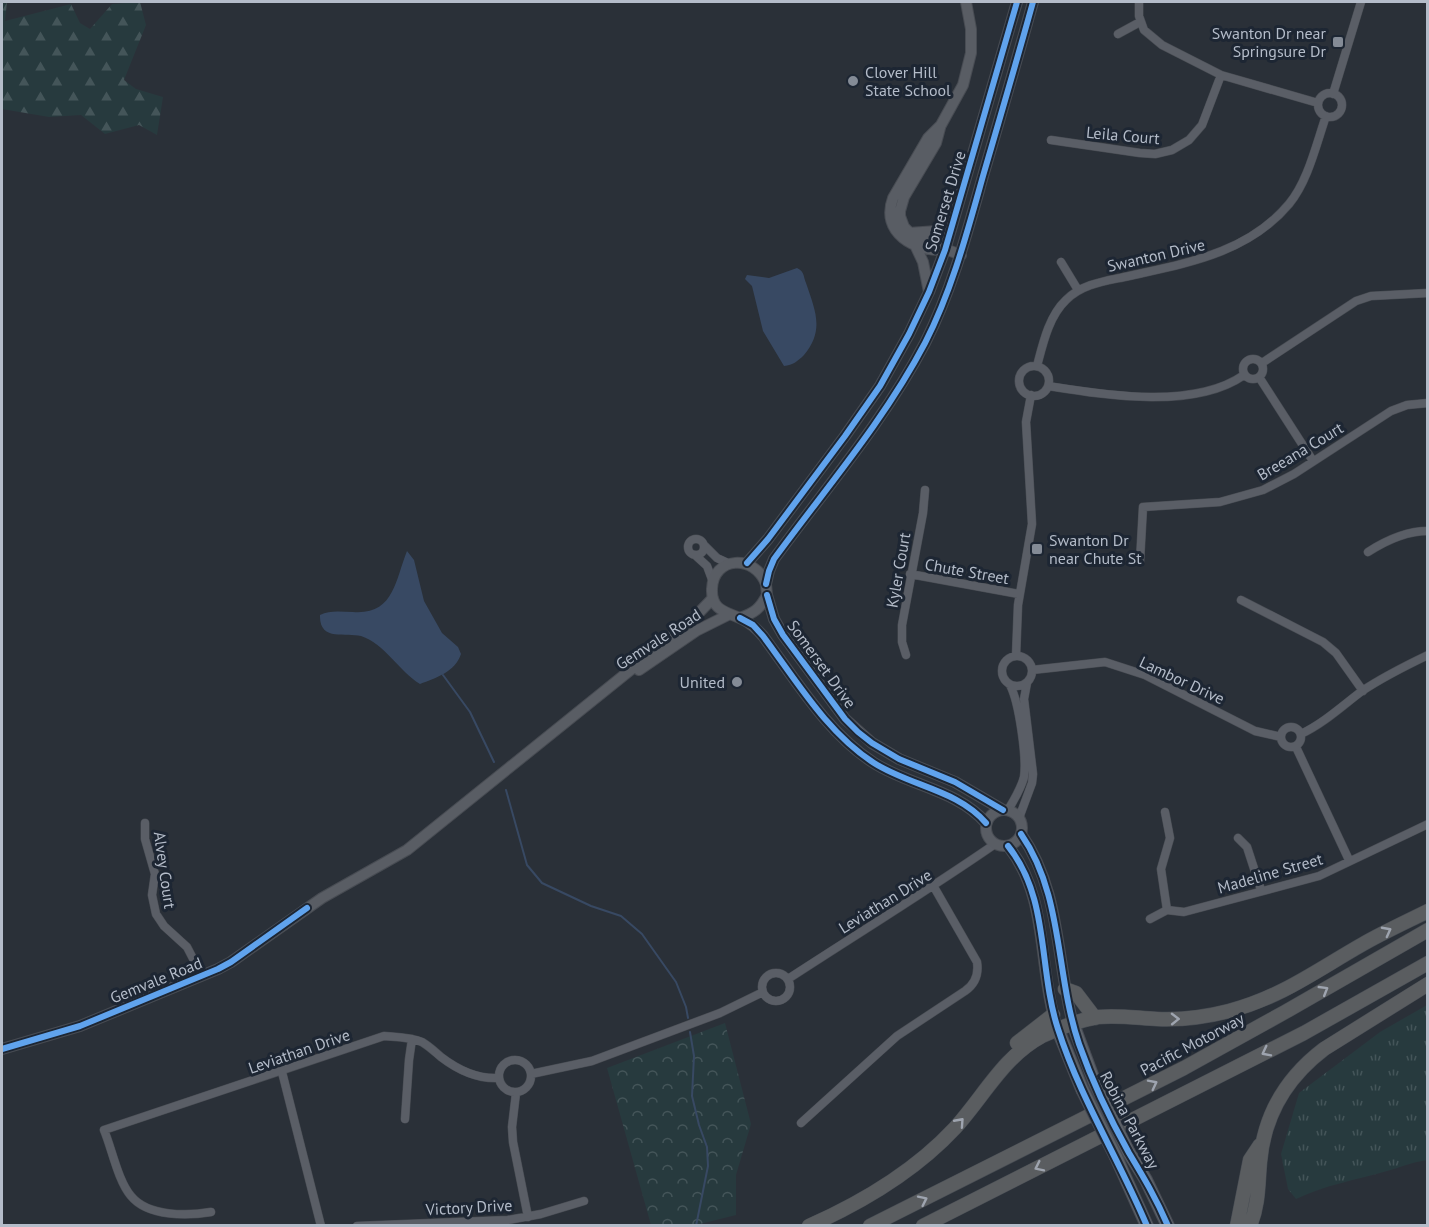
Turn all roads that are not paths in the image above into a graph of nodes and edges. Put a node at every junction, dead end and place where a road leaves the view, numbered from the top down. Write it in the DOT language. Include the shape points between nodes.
graph roads {
  1 [pos="958,2"];
  2 [pos="1017,2"];
  3 [pos="1033,2"];
  4 [pos="1139,2"];
  5 [pos="1362,2"];
  6 [pos="967,6"];
  7 [pos="1140,22"];
  8 [pos="1118,34"];
  9 [pos="1221,75"];
  10 [pos="1333,94"];
  11 [pos="1318,103"];
  12 [pos="1326,116"];
  13 [pos="941,125"];
  14 [pos="1051,140"];
  15 [pos="951,230"];
  16 [pos="909,232"];
  17 [pos="915,245"];
  18 [pos="945,250"];
  19 [pos="961,255"];
  20 [pos="1061,262"];
  21 [pos="1078,290"];
  22 [pos="929,292"];
  23 [pos="1428,293"];
  24 [pos="1262,363"];
  25 [pos="1037,366"];
  26 [pos="1244,375"];
  27 [pos="1259,377"];
  28 [pos="1048,386"];
  29 [pos="1031,395"];
  30 [pos="1428,403"];
  31 [pos="1313,461"];
  32 [pos="925,490"];
  33 [pos="1428,531"];
  34 [pos="704,545"];
  35 [pos="1368,552"];
  36 [pos="695,555"];
  37 [pos="1140,561"];
  38 [pos="747,563"];
  39 [pos="730,564"];
  40 [pos="910,574"];
  41 [pos="713,582"];
  42 [pos="766,589"];
  43 [pos="1019,594"];
  44 [pos="713,597"];
  45 [pos="1241,600"];
  46 [pos="728,615"];
  47 [pos="740,618"];
  48 [pos="906,655"];
  49 [pos="1428,655"];
  50 [pos="1016,656"];
  51 [pos="1032,670"];
  52 [pos="1027,683"];
  53 [pos="1010,685"];
  54 [pos="606,691"];
  55 [pos="1363,691"];
  56 [pos="1301,734"];
  57 [pos="1281,737"];
  58 [pos="1296,747"];
  59 [pos="1005,810"];
  60 [pos="1165,812"];
  61 [pos="1019,818"];
  62 [pos="145,823"];
  63 [pos="986,824"];
  64 [pos="1428,824"];
  65 [pos="1021,834"];
  66 [pos="1238,838"];
  67 [pos="995,844"];
  68 [pos="1008,846"];
  69 [pos="1349,860"];
  70 [pos="934,887"];
  71 [pos="1261,890"];
  72 [pos="1167,910"];
  73 [pos="1428,911"];
  74 [pos="1150,919"];
  75 [pos="1428,930"];
  76 [pos="1428,963"];
  77 [pos="202,976"];
  78 [pos="788,979"];
  79 [pos="1428,984"];
  80 [pos="1065,989"];
  81 [pos="763,992"];
  82 [pos="1053,1015"];
  83 [pos="1095,1018"];
  84 [pos="1073,1024"];
  85 [pos="1058,1030"];
  86 [pos="412,1039"];
  87 [pos="2,1049"];
  88 [pos="282,1072"];
  89 [pos="531,1074"];
  90 [pos="498,1078"];
  91 [pos="988,1086"];
  92 [pos="516,1093"];
  93 [pos="405,1119"];
  94 [pos="801,1123"];
  95 [pos="1262,1142"];
  96 [pos="584,1201"];
  97 [pos="211,1212"];
  98 [pos="528,1217"];
  99 [pos="321,1226"];
  100 [pos="357,1226"];
  101 [pos="809,1226"];
  102 [pos="870,1226"];
  103 [pos="923,1226"];
  104 [pos="1147,1226"];
  105 [pos="1168,1226"];
  106 [pos="1237,1226"];
  107 [pos="1250,1226"];
  1 -- 6 [label="main road"];
  2 -- 15 [label="main road, Somerset Drive"];
  3 -- 19 [label="main road, Somerset Drive"];
  4 -- 7 [label="street"];
  5 -- 10 [label="street, Swanton Drive"];
  6 -- 13 [label="main road" via="970,64"];
  7 -- 8 [label="street"];
  7 -- 9 [label="street" via="1154,40"];
  9 -- 11 [label="street"];
  9 -- 14 [label="street, Leila Court" via="1196,134 1180,147 1155,154"];
  10 -- 11 [label="street" via="1325,95"];
  10 -- 12 [label="street, Swanton Drive" via="1339,98 1341,108 1335,116"];
  11 -- 12 [label="street"];
  12 -- 21 [label="street, Swanton Drive" via="1297,192 1268,224 1206,259"];
  13 -- 16 [label="main road" via="936,143 901,205 900,216"];
  13 -- 17 [label="main road" via="928,138 891,203 893,228 903,240"];
  15 -- 16 [label="main road"];
  15 -- 18 [label="main road, Somerset Drive"];
  16 -- 18 [label="main road"];
  17 -- 18 [label="main road" via="932,251"];
  17 -- 22 [label="main road"];
  18 -- 19 [label="main road"];
  18 -- 22 [label="main road, Somerset Drive"];
  19 -- 42 [label="main road, Somerset Drive" via="934,322 895,394 774,559"];
  20 -- 21 [label="street"];
  21 -- 25 [label="street, Swanton Drive" via="1055,314"];
  22 -- 38 [label="main road, Somerset Drive" via="874,395"];
  23 -- 24 [label="street" via="1371,296 1356,301"];
  24 -- 26 [label="street" via="1254,358 1248,360 1243,365"];
  24 -- 27 [label="street" via="1264,370"];
  25 -- 28 [label="street" via="1048,375"];
  25 -- 29 [label="street, Swanton Drive" via="1027,367 1020,377 1020,387"];
  26 -- 27 [label="street" via="1252,380"];
  26 -- 28 [label="street" via="1215,390 1183,394 1118,397"];
  27 -- 31 [label="street"];
  28 -- 29 [label="street" via="1041,394"];
  29 -- 43 [label="street, Swanton Drive" via="1026,422 1032,524"];
  30 -- 31 [label="street, Breeana Court" via="1391,411"];
  31 -- 37 [label="street, Breeana Court" via="1273,486 1242,498 1143,507"];
  32 -- 40 [label="street, Kyler Court"];
  33 -- 35 [label="street" via="1402,535"];
  34 -- 36 [label="street" via="702,553"];
  34 -- 36 [label="street" via="696,538 684,545"];
  34 -- 39 [label="street"];
  36 -- 41 [label="street" via="707,566"];
  38 -- 39 [label="main road"];
  38 -- 42 [label="main road, Somerset Drive" via="759,571"];
  39 -- 41 [label="main road" via="722,568"];
  40 -- 43 [label="street, Chute Street"];
  40 -- 48 [label="street, Kyler Court" via="902,625"];
  41 -- 44 [label="main road"];
  42 -- 47 [label="main road, Somerset Drive" via="759,609"];
  42 -- 59 [label="main road, Somerset Drive" via="783,635 858,732 899,759 955,782"];
  43 -- 50 [label="street, Swanton Drive"];
  44 -- 46 [label="main road"];
  44 -- 54 [label="main road, Gemvale Road" via="690,622"];
  45 -- 55 [label="street" via="1323,642 1336,653"];
  46 -- 47 [label="main road, Somerset Drive"];
  46 -- 54 [label="main road, Gemvale Road" via="696,631"];
  47 -- 63 [label="main road, Somerset Drive" via="764,636 818,710 861,754 968,806"];
  49 -- 55 [label="street, Lambor Drive"];
  50 -- 51 [label="street" via="1027,660"];
  50 -- 53 [label="street" via="1007,659 1002,668 1003,678"];
  51 -- 52 [label="street"];
  51 -- 57 [label="street, Lambor Drive" via="1105,662 1145,675 1255,730"];
  52 -- 53 [label="street"];
  52 -- 61 [label="street" via="1024,699 1033,774"];
  53 -- 59 [label="street" via="1016,698 1024,770 1022,783"];
  54 -- 77 [label="main road, Gemvale Road" via="407,850 322,898 231,962"];
  55 -- 56 [label="street, Lambor Drive" via="1320,725"];
  56 -- 57 [label="street, Lambor Drive" via="1288,727"];
  56 -- 58 [label="street"];
  57 -- 58 [label="street, Lambor Drive" via="1284,745"];
  58 -- 69 [label="street"];
  59 -- 61 [label="main road, Somerset Drive"];
  59 -- 63 [label="main road" via="991,815"];
  60 -- 72 [label="street" via="1170,838 1161,869"];
  61 -- 65 [label="main road"];
  62 -- 77 [label="street, Alvey Court" via="145,839 155,874 154,907 164,926 187,947"];
  63 -- 67 [label="main road, Somerset Drive" via="987,834"];
  64 -- 69 [label="street, Madeline Street"];
  65 -- 68 [label="main road"];
  65 -- 80 [label="main road" via="1049,891"];
  66 -- 71 [label="street" via="1247,847"];
  67 -- 68 [label="main road"];
  67 -- 70 [label="street, Leviathan Drive"];
  68 -- 82 [label="main road" via="1034,897"];
  69 -- 71 [label="street, Madeline Street" via="1319,876"];
  70 -- 78 [label="street, Leviathan Drive"];
  70 -- 94 [label="street" via="977,962 974,983 897,1036"];
  71 -- 72 [label="street, Madeline Street" via="1184,912"];
  72 -- 74 [label="street, Madeline Street"];
  83 -- 73 [label="highway, one-way" via="1188,1018 1247,1005 1303,981 1361,945"];
  102 -- 75 [label="highway, Pacific Motorway, one-way" via="1205,1057"];
  76 -- 103 [label="highway, one-way" via="1304,1033"];
  77 -- 87 [label="main road, Gemvale Road" via="80,1026"];
  78 -- 81 [label="street, Leviathan Drive" via="778,973 769,974 763,982"];
  78 -- 81 [label="street" via="791,988 783,1000 772,1001"];
  79 -- 95 [label="highway" via="1309,1060 1281,1093"];
  80 -- 83 [label="highway" via="1076,993"];
  80 -- 84 [label="main road"];
  81 -- 89 [label="street, Leviathan Drive" via="720,1013 592,1061"];
  82 -- 85 [label="main road"];
  82 -- 91 [label="highway" via="993,1067"];
  83 -- 84 [label="highway"];
  84 -- 85 [label="highway"];
  84 -- 105 [label="main road, Robina Parkway, bridge" via="1095,1083"];
  85 -- 91 [label="highway" via="1015,1056"];
  85 -- 104 [label="main road, Robina Parkway, bridge"];
  86 -- 88 [label="street, Leviathan Drive" via="384,1036"];
  86 -- 90 [label="street, Leviathan Drive" via="466,1073"];
  86 -- 93 [label="street"];
  88 -- 97 [label="street, Leviathan Drive" via="104,1130 125,1187 136,1201 174,1214"];
  88 -- 99 [label="street"];
  89 -- 90 [label="street" via="523,1062 510,1060 501,1068"];
  89 -- 92 [label="street" via="527,1087"];
  90 -- 92 [label="street" via="503,1088"];
  101 -- 91 [label="highway, one-way" via="859,1202 924,1157"];
  92 -- 98 [label="street, Victory Drive" via="513,1142"];
  95 -- 106 [label="highway" via="1250,1160"];
  95 -- 107 [label="highway" via="1257,1204"];
  96 -- 98 [label="street"];
  98 -- 100 [label="street, Victory Drive"];
}
